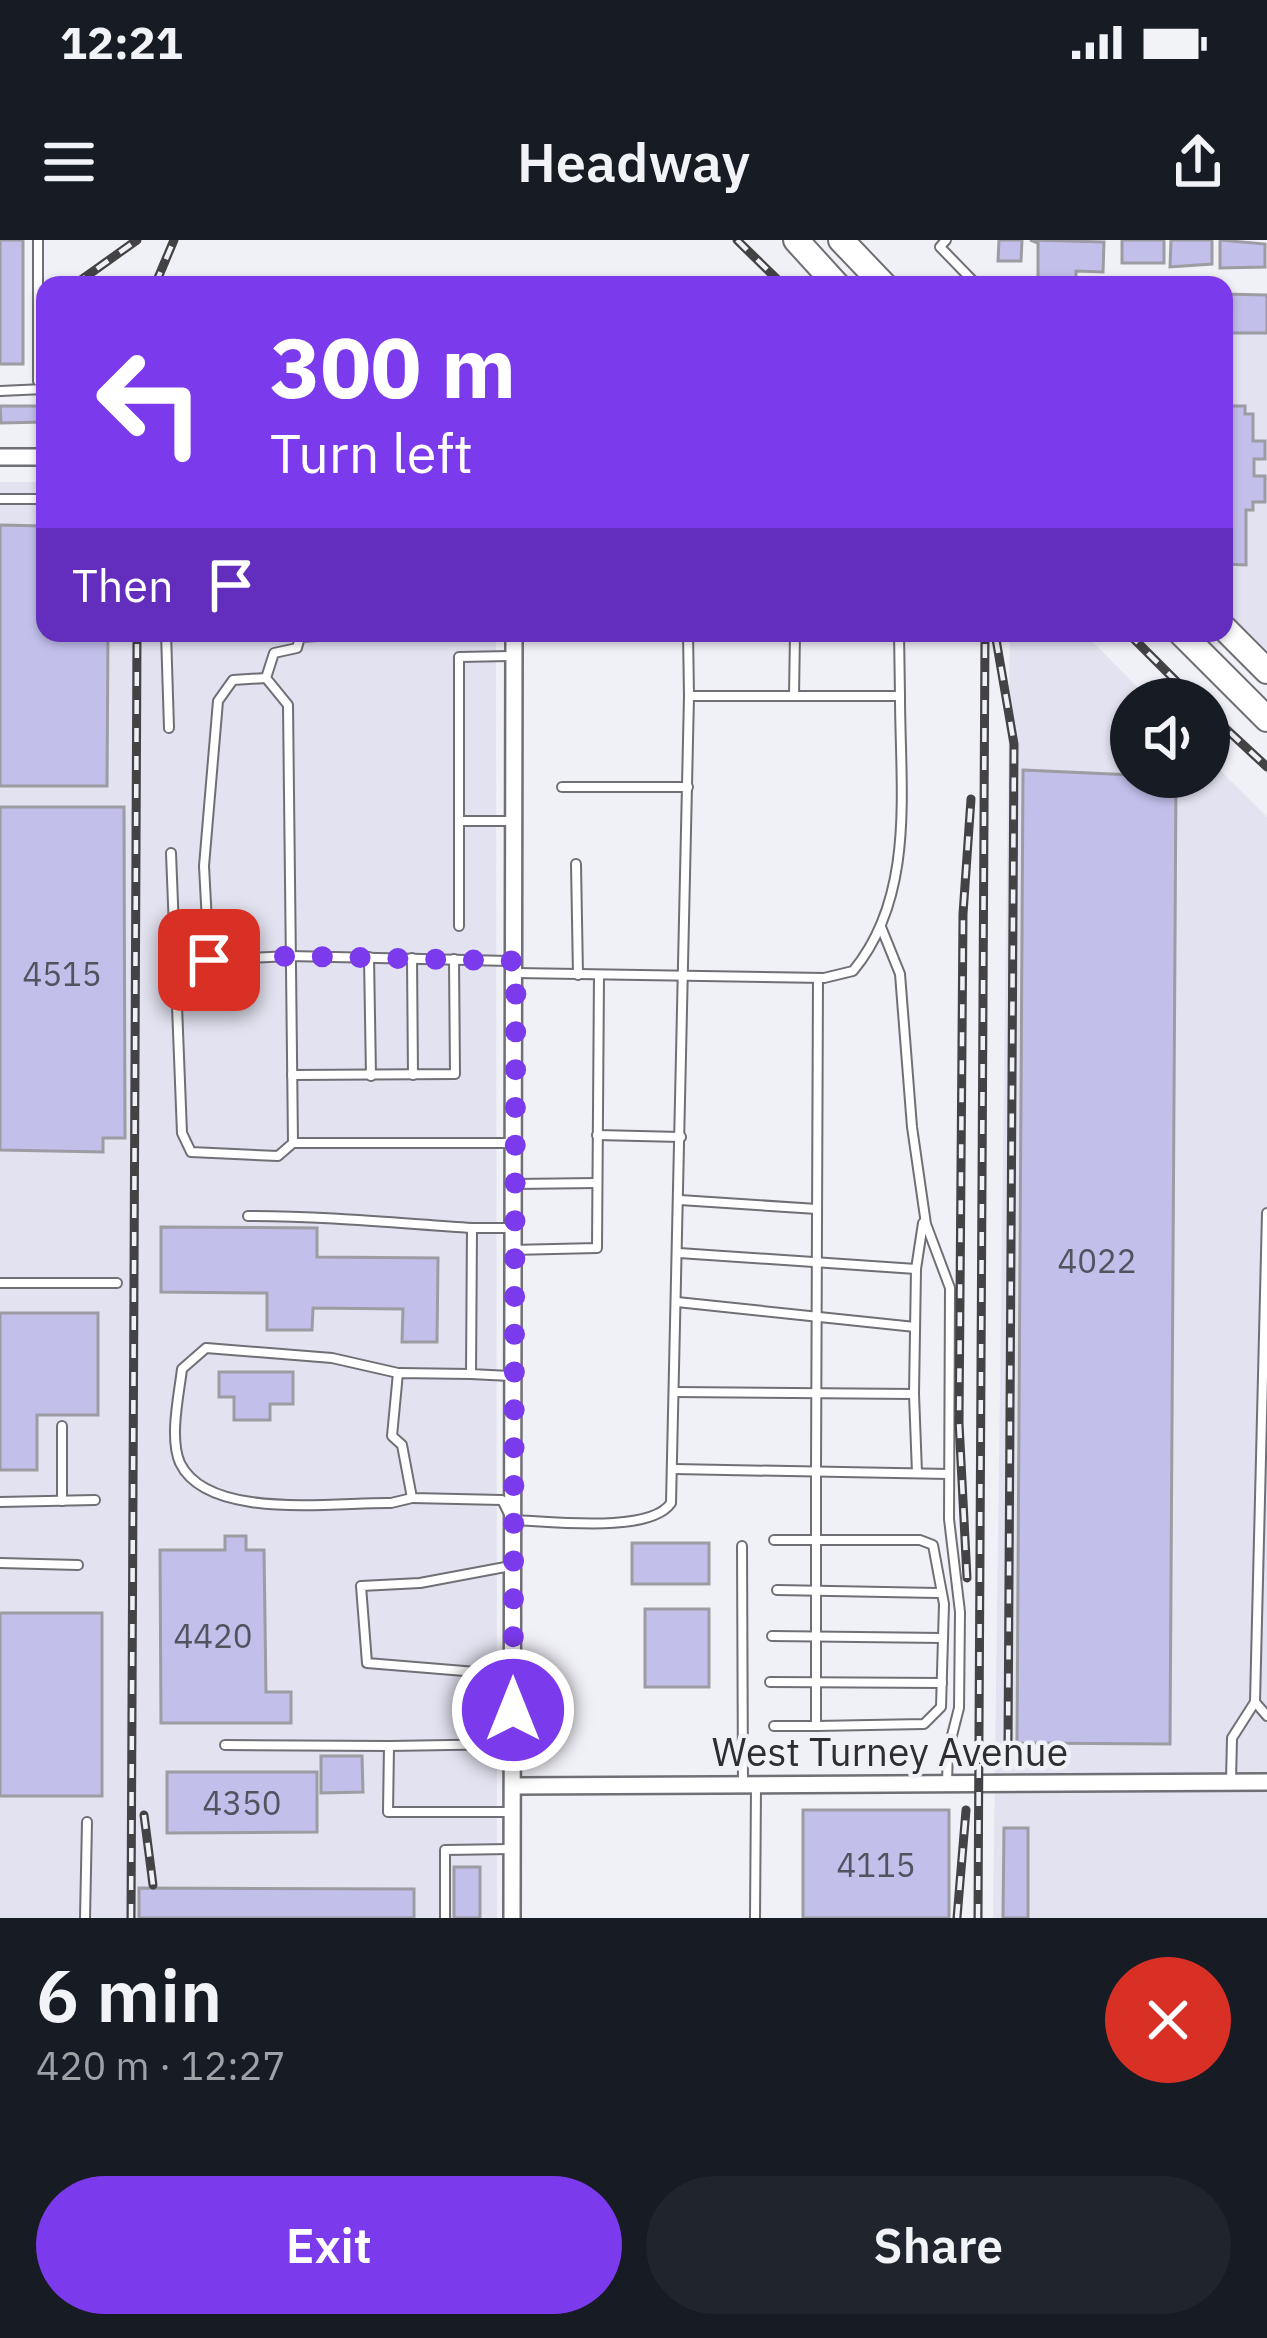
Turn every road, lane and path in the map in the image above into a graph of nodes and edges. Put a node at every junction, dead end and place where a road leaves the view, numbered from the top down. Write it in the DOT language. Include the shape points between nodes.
graph roads {
  1 [pos="38,240"];
  2 [pos="796,240"];
  3 [pos="841,240"];
  4 [pos="946,240"];
  5 [pos="38,276"];
  6 [pos="829,276"];
  7 [pos="875,276"];
  8 [pos="968,276"];
  9 [pos="36,389"];
  10 [pos="0,391"];
  11 [pos="0,457"];
  12 [pos="36,458"];
  13 [pos="0,499"];
  14 [pos="36,499"];
  15 [pos="1233,637"];
  16 [pos="166,642"];
  17 [pos="299,642"];
  18 [pos="514,642"];
  19 [pos="688,642"];
  20 [pos="795,642"];
  21 [pos="899,642"];
  22 [pos="1190,642"];
  23 [pos="514,656"];
  24 [pos="1267,670"];
  25 [pos="266,678"];
  26 [pos="689,696"];
  27 [pos="794,696"];
  28 [pos="900,696"];
  29 [pos="1267,719"];
  30 [pos="169,728"];
  31 [pos="562,787"];
  32 [pos="688,787"];
  33 [pos="459,821"];
  34 [pos="515,821"];
  35 [pos="171,853"];
  36 [pos="576,864"];
  37 [pos="880,925"];
  38 [pos="459,926"];
  39 [pos="290,956"];
  40 [pos="369,957"];
  41 [pos="412,958"];
  42 [pos="454,959"];
  43 [pos="209,960"];
  44 [pos="516,967"];
  45 [pos="173,971"];
  46 [pos="578,975"];
  47 [pos="599,975"];
  48 [pos="685,976"];
  49 [pos="818,978"];
  50 [pos="292,1075"];
  51 [pos="413,1075"];
  52 [pos="371,1076"];
  53 [pos="597,1135"];
  54 [pos="682,1137"];
  55 [pos="513,1143"];
  56 [pos="292,1144"];
  57 [pos="597,1183"];
  58 [pos="512,1184"];
  59 [pos="680,1200"];
  60 [pos="818,1209"];
  61 [pos="1267,1213"];
  62 [pos="925,1214"];
  63 [pos="248,1216"];
  64 [pos="472,1228"];
  65 [pos="511,1228"];
  66 [pos="511,1250"];
  67 [pos="679,1253"];
  68 [pos="817,1262"];
  69 [pos="916,1269"];
  70 [pos="0,1283"];
  71 [pos="117,1283"];
  72 [pos="677,1302"];
  73 [pos="817,1314"];
  74 [pos="915,1328"];
  75 [pos="398,1373"];
  76 [pos="471,1374"];
  77 [pos="512,1376"];
  78 [pos="675,1392"];
  79 [pos="817,1394"];
  80 [pos="914,1394"];
  81 [pos="62,1426"];
  82 [pos="674,1469"];
  83 [pos="816,1472"];
  84 [pos="917,1474"];
  85 [pos="949,1474"];
  86 [pos="412,1498"];
  87 [pos="95,1500"];
  88 [pos="62,1501"];
  89 [pos="0,1502"];
  90 [pos="512,1520"];
  91 [pos="774,1540"];
  92 [pos="816,1541"];
  93 [pos="742,1546"];
  94 [pos="0,1563"];
  95 [pos="78,1565"];
  96 [pos="513,1566"];
  97 [pos="777,1590"];
  98 [pos="816,1591"];
  99 [pos="938,1593"];
  100 [pos="772,1636"];
  101 [pos="816,1637"];
  102 [pos="943,1638"];
  103 [pos="513,1675"];
  104 [pos="770,1682"];
  105 [pos="816,1683"];
  106 [pos="942,1683"];
  107 [pos="1255,1702"];
  108 [pos="1267,1716"];
  109 [pos="774,1726"];
  110 [pos="816,1726"];
  111 [pos="513,1744"];
  112 [pos="225,1745"];
  113 [pos="389,1746"];
  114 [pos="1231,1782"];
  115 [pos="1267,1782"];
  116 [pos="947,1784"];
  117 [pos="749,1785"];
  118 [pos="513,1786"];
  119 [pos="513,1812"];
  120 [pos="87,1822"];
  121 [pos="513,1849"];
  122 [pos="85,1918"];
  123 [pos="445,1918"];
  124 [pos="512,1918"];
  125 [pos="755,1918"];
  1 -- 5 [label="lane"];
  2 -- 6 [label="highway"];
  3 -- 7 [label="highway"];
  4 -- 8 [label="lane" via="940,247"];
  9 -- 10 [label="lane"];
  11 -- 12 [label="street"];
  13 -- 14 [label="lane"];
  15 -- 24 [label="highway"];
  16 -- 30 [label="lane"];
  17 -- 25 [label="lane" via="274,652"];
  18 -- 23 [label="street"];
  19 -- 26 [label="lane"];
  20 -- 27 [label="lane"];
  21 -- 28 [label="lane"];
  22 -- 29 [label="highway"];
  23 -- 33 [label="lane" via="459,657"];
  23 -- 34 [label="street"];
  25 -- 39 [label="lane" via="288,705"];
  25 -- 43 [label="lane" via="233,680 218,701 204,866"];
  26 -- 27 [label="lane"];
  26 -- 32 [label="lane"];
  27 -- 28 [label="lane"];
  28 -- 37 [label="lane" via="900,858"];
  31 -- 32 [label="lane"];
  32 -- 48 [label="lane"];
  33 -- 34 [label="lane"];
  33 -- 38 [label="lane"];
  34 -- 44 [label="street"];
  35 -- 45 [label="lane"];
  36 -- 46 [label="lane"];
  37 -- 49 [label="lane" via="853,971"];
  37 -- 62 [label="lane" via="900,974"];
  39 -- 40 [label="lane"];
  39 -- 43 [label="lane"];
  39 -- 50 [label="lane"];
  40 -- 41 [label="lane"];
  40 -- 52 [label="lane"];
  41 -- 42 [label="lane"];
  41 -- 51 [label="lane"];
  42 -- 44 [label="lane"];
  42 -- 51 [label="lane" via="454,1074"];
  43 -- 45 [label="lane"];
  44 -- 46 [label="lane"];
  44 -- 55 [label="street"];
  45 -- 56 [label="lane" via="182,1133 191,1152 278,1156"];
  46 -- 47 [label="lane"];
  47 -- 48 [label="lane"];
  47 -- 53 [label="lane"];
  48 -- 49 [label="lane"];
  48 -- 54 [label="lane"];
  49 -- 60 [label="lane"];
  50 -- 52 [label="lane"];
  50 -- 56 [label="lane"];
  51 -- 52 [label="lane"];
  53 -- 54 [label="lane"];
  53 -- 57 [label="lane"];
  54 -- 59 [label="lane"];
  55 -- 56 [label="lane"];
  55 -- 58 [label="street"];
  57 -- 58 [label="lane"];
  57 -- 66 [label="lane" via="596,1248"];
  58 -- 65 [label="street"];
  59 -- 60 [label="lane"];
  59 -- 67 [label="lane"];
  60 -- 68 [label="lane"];
  61 -- 107 [label="lane"];
  62 -- 69 [label="lane"];
  62 -- 85 [label="lane" via="950,1288"];
  63 -- 64 [label="lane"];
  64 -- 65 [label="lane"];
  64 -- 76 [label="lane"];
  65 -- 66 [label="street"];
  66 -- 77 [label="street"];
  67 -- 68 [label="lane"];
  67 -- 72 [label="lane"];
  68 -- 69 [label="lane"];
  68 -- 73 [label="lane"];
  69 -- 74 [label="lane"];
  70 -- 71 [label="lane"];
  72 -- 73 [label="lane"];
  72 -- 78 [label="lane"];
  73 -- 74 [label="lane"];
  73 -- 79 [label="lane"];
  74 -- 80 [label="lane"];
  75 -- 76 [label="lane"];
  75 -- 86 [label="lane" via="392,1436 402,1445"];
  75 -- 86 [label="lane" via="332,1358 206,1348 182,1369 178,1459 198,1489 228,1501"];
  76 -- 77 [label="lane"];
  77 -- 90 [label="street"];
  78 -- 79 [label="lane"];
  78 -- 82 [label="lane"];
  79 -- 80 [label="lane"];
  79 -- 83 [label="lane"];
  80 -- 84 [label="lane"];
  81 -- 88 [label="lane"];
  82 -- 83 [label="lane"];
  82 -- 90 [label="lane" via="671,1503 651,1518"];
  83 -- 84 [label="lane"];
  83 -- 92 [label="lane"];
  84 -- 85 [label="lane"];
  85 -- 116 [label="lane" via="960,1612 959,1708"];
  86 -- 90 [label="lane" via="502,1500"];
  87 -- 88 [label="lane"];
  88 -- 89 [label="lane"];
  90 -- 96 [label="street"];
  91 -- 92 [label="lane"];
  92 -- 98 [label="lane"];
  92 -- 99 [label="lane" via="929,1542"];
  93 -- 117 [label="lane"];
  94 -- 95 [label="lane"];
  96 -- 103 [label="street"];
  96 -- 103 [label="lane" via="362,1586 367,1663"];
  97 -- 98 [label="lane"];
  98 -- 99 [label="lane"];
  98 -- 101 [label="lane"];
  99 -- 102 [label="lane"];
  100 -- 101 [label="lane"];
  101 -- 102 [label="lane"];
  101 -- 105 [label="lane"];
  102 -- 106 [label="lane"];
  103 -- 111 [label="street"];
  104 -- 105 [label="lane"];
  105 -- 106 [label="lane"];
  105 -- 110 [label="lane"];
  106 -- 110 [label="lane" via="940,1713 930,1722"];
  107 -- 108 [label="lane"];
  107 -- 114 [label="lane" via="1232,1738"];
  109 -- 110 [label="lane"];
  111 -- 113 [label="lane"];
  111 -- 118 [label="street"];
  112 -- 113 [label="lane"];
  113 -- 119 [label="lane" via="388,1812"];
  114 -- 115 [label="street, West Turney Avenue"];
  114 -- 116 [label="street, West Turney Avenue"];
  116 -- 117 [label="street, West Turney Avenue"];
  117 -- 118 [label="street, West Turney Avenue"];
  117 -- 125 [label="lane"];
  118 -- 119 [label="street"];
  119 -- 121 [label="street"];
  120 -- 122 [label="lane"];
  121 -- 123 [label="lane" via="445,1850"];
  121 -- 124 [label="street"];
}
